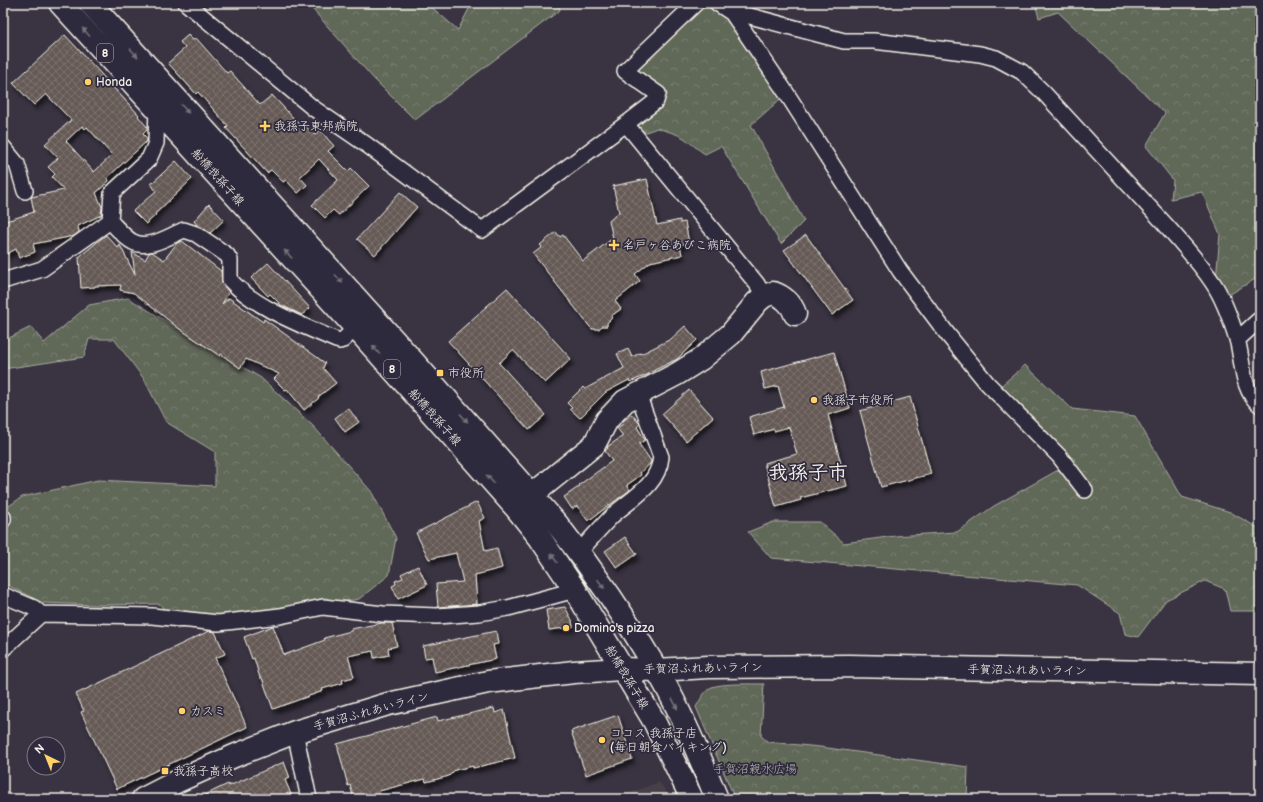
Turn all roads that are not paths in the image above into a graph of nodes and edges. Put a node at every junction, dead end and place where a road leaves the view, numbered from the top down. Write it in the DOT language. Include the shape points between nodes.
graph roads {
  1 [pos="60,3"];
  2 [pos="90,3"];
  3 [pos="186,3"];
  4 [pos="696,3"];
  5 [pos="717,3"];
  6 [pos="732,14"];
  7 [pos="158,80"];
  8 [pos="157,110"];
  9 [pos="626,124"];
  10 [pos="3,147"];
  11 [pos="25,191"];
  12 [pos="110,222"];
  13 [pos="3,281"];
  14 [pos="764,296"];
  15 [pos="795,314"];
  16 [pos="1260,319"];
  17 [pos="363,321"];
  18 [pos="1237,340"];
  19 [pos="638,394"];
  20 [pos="1260,405"];
  21 [pos="1085,490"];
  22 [pos="524,501"];
  23 [pos="3,517"];
  24 [pos="3,520"];
  25 [pos="579,552"];
  26 [pos="575,590"];
  27 [pos="3,595"];
  28 [pos="41,614"];
  29 [pos="3,649"];
  30 [pos="622,669"];
  31 [pos="657,670"];
  32 [pos="1260,674"];
  33 [pos="295,732"];
  34 [pos="143,799"];
  35 [pos="309,799"];
  36 [pos="692,799"];
  37 [pos="717,799"];
  8 -- 1 [label="main road, 船橋我孫子線 / 8, one-way"];
  2 -- 7 [label="main road, 船橋我孫子線 / 8, one-way"];
  3 -- 9 [label="street" via="313,108 482,230"];
  4 -- 9 [label="street" via="625,72 658,94 656,101"];
  5 -- 6 [label="street"];
  6 -- 18 [label="street" via="746,15 844,41 874,41 980,54 996,58 1022,72 1178,239 1214,283"];
  6 -- 21 [label="street" via="910,284 987,383 1059,456"];
  7 -- 8 [label="street"];
  7 -- 17 [label="main road, 船橋我孫子線 / 8, one-way"];
  8 -- 12 [label="street" via="156,143 149,159 112,193"];
  17 -- 8 [label="main road, 船橋我孫子線 / 8, one-way"];
  9 -- 14 [label="street" via="757,284"];
  10 -- 11 [label="street" via="17,164"];
  12 -- 13 [label="street" via="42,269"];
  12 -- 17 [label="street" via="133,242 142,245 154,243 184,230 196,234 227,255 230,260 230,280 240,291 264,306 340,341"];
  14 -- 15 [label="main road" via="773,293 780,295"];
  14 -- 19 [label="main road" via="750,309 731,334 700,359"];
  16 -- 18 [label="street"];
  17 -- 22 [label="main road, 船橋我孫子線 / 8"];
  18 -- 20 [label="street" via="1247,385 1252,397"];
  19 -- 22 [label="main road" via="614,411 594,445"];
  19 -- 25 [label="street" via="661,457 660,463 650,484 613,515"];
  22 -- 25 [label="main road, 船橋我孫子線 / 8"];
  26 -- 22 [label="main road, 船橋我孫子線 / 8, one-way" via="540,538"];
  23 -- 24 [label="street"];
  25 -- 31 [label="main road, 船橋我孫子線 / 8, one-way"];
  26 -- 28 [label="street" via="508,608 438,616 383,614 323,607 280,616 218,623 152,616"];
  26 -- 30 [label="main road, 船橋我孫子線 / 8"];
  27 -- 28 [label="street" via="34,608"];
  28 -- 29 [label="street"];
  30 -- 31 [label="main road, 手賀沼ふれあいライン"];
  30 -- 33 [label="main road, 手賀沼ふれあいライン" via="488,682 388,704"];
  30 -- 36 [label="main road, 船橋我孫子線 / 8" via="654,721"];
  31 -- 32 [label="main road, 手賀沼ふれあいライン" via="849,666"];
  31 -- 37 [label="main road, 船橋我孫子線 / 8, one-way" via="703,763"];
  33 -- 34 [label="main road, 手賀沼ふれあいライン" via="220,762"];
  33 -- 35 [label="street"];
}
